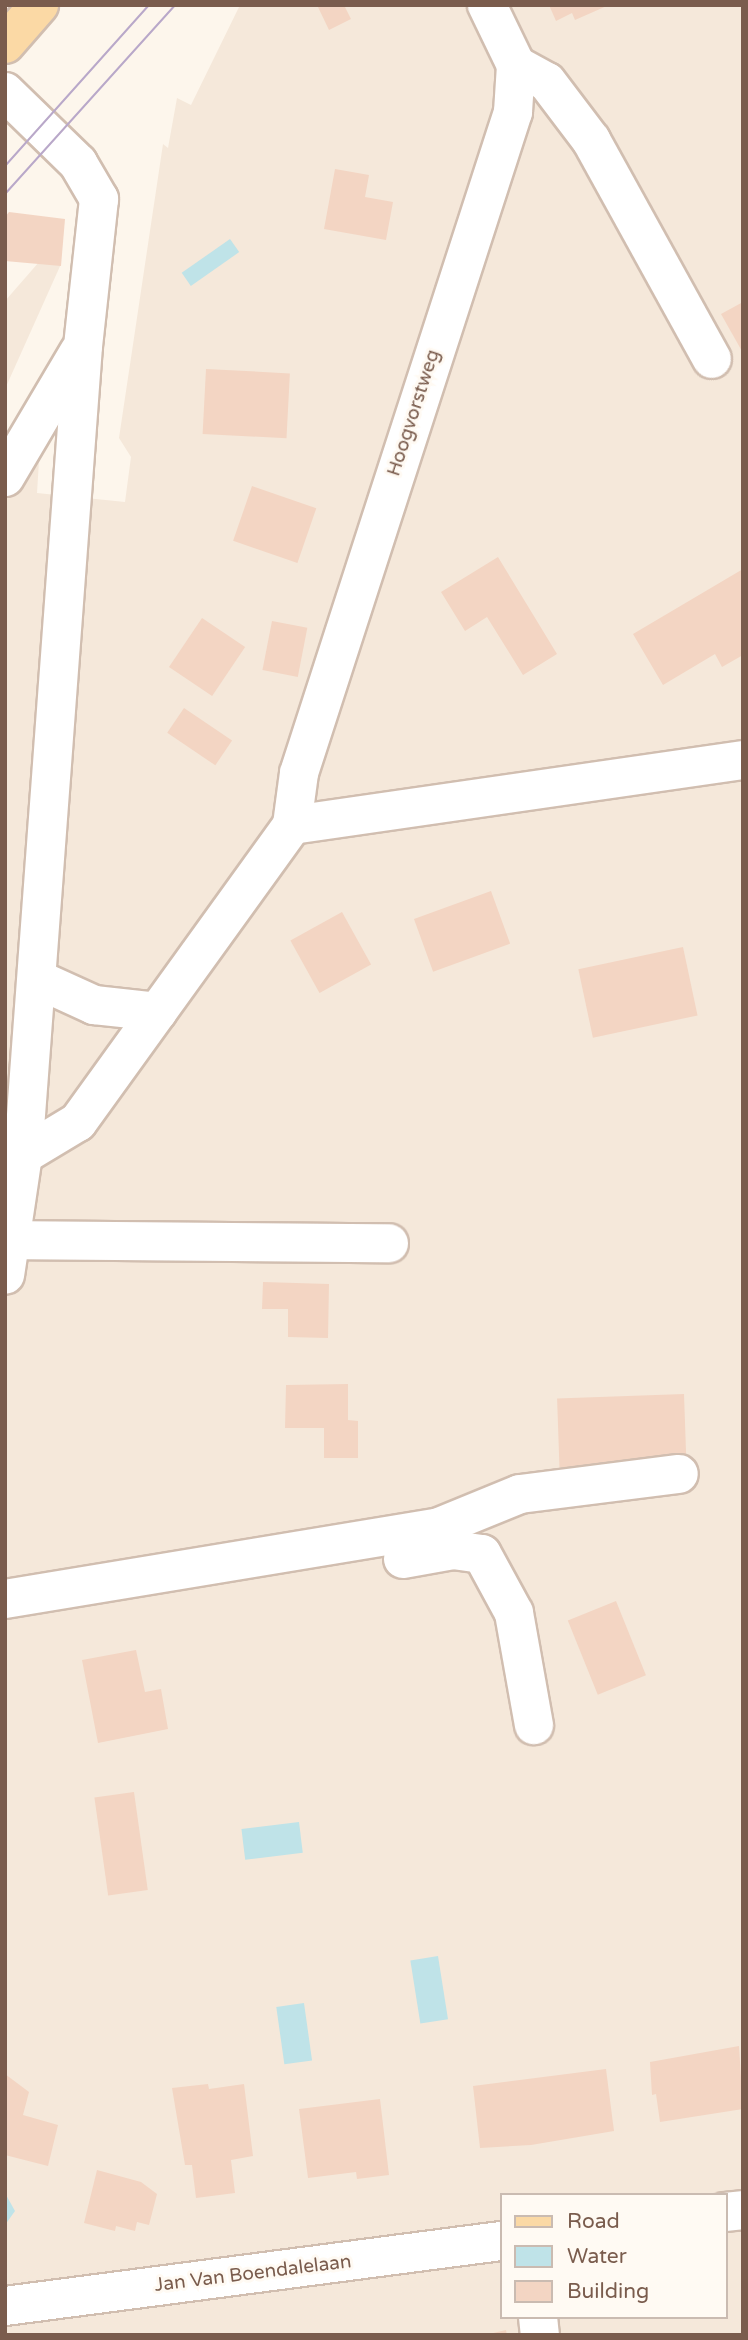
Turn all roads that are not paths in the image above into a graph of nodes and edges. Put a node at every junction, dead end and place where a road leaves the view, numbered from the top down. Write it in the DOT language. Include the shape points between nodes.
graph roads {
  1 [pos="39,5"];
  2 [pos="487,5"];
  3 [pos="5,44"];
  4 [pos="516,65"];
  5 [pos="5,92"];
  6 [pos="83,346"];
  7 [pos="712,359"];
  8 [pos="5,477"];
  9 [pos="743,760"];
  10 [pos="292,825"];
  11 [pos="37,979"];
  12 [pos="158,1012"];
  13 [pos="23,1155"];
  14 [pos="389,1243"];
  15 [pos="8,1244"];
  16 [pos="679,1474"];
  17 [pos="5,1599"];
  18 [pos="5,1625"];
  19 [pos="534,1725"];
  20 [pos="500,2241"];
  21 [pos="5,2306"];
  1 -- 3 [label="main road"];
  2 -- 4 [label="street, Hoogvorstweg"];
  4 -- 7 [label="street" via="547,82 591,140"];
  4 -- 10 [label="street, Hoogvorstweg" via="513,112 303,760"];
  5 -- 6 [label="street" via="78,163 99,199"];
  6 -- 8 [label="street"];
  6 -- 11 [label="street"];
  9 -- 10 [label="street"];
  10 -- 12 [label="street, Hoogvorstweg"];
  11 -- 12 [label="street" via="94,1005"];
  11 -- 13 [label="street"];
  12 -- 13 [label="street, Hoogvorstweg" via="79,1122"];
  13 -- 15 [label="street"];
  14 -- 15 [label="street"];
  16 -- 17 [label="street" via="520,1494 439,1527"];
  18 -- 19 [label="street" via="453,1550 482,1554 514,1613"];
  20 -- 21 [label="street, Jan Van Boendalelaan"];
}
